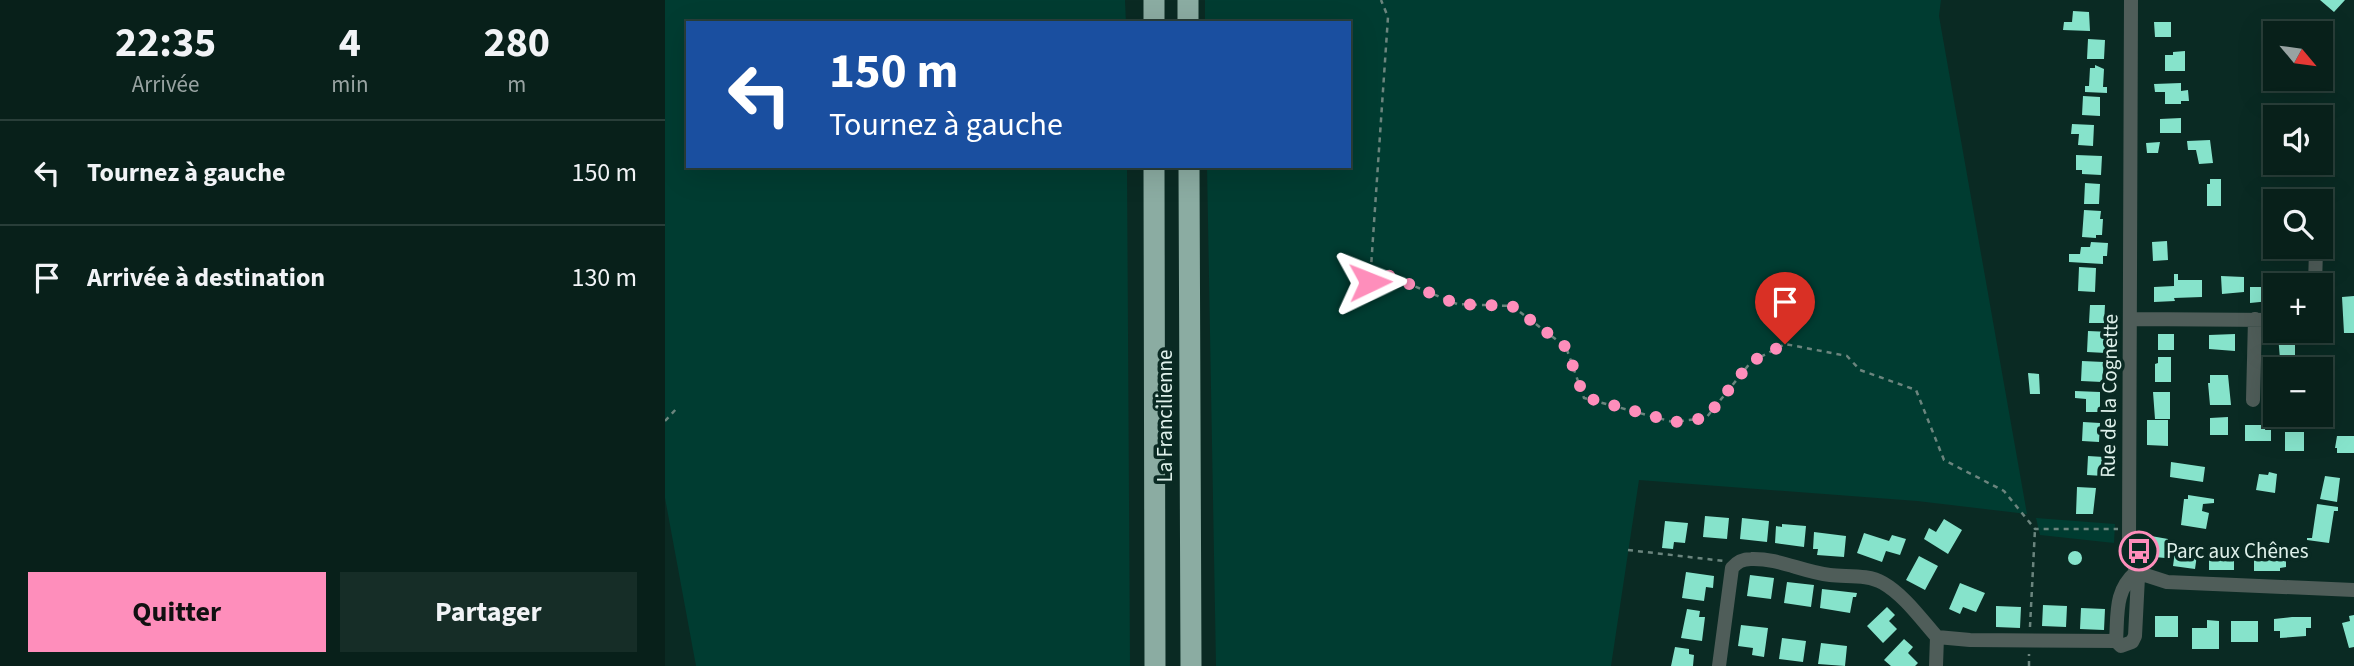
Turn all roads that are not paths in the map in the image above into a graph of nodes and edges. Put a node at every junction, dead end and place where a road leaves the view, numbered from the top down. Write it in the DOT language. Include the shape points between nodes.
graph roads {
  1 [pos="1154,0"];
  2 [pos="1188,0"];
  3 [pos="2131,0"];
  4 [pos="1154,21"];
  5 [pos="1188,21"];
  6 [pos="1154,168"];
  7 [pos="1189,168"];
  8 [pos="2131,319"];
  9 [pos="2255,319"];
  10 [pos="2263,319"];
  11 [pos="2253,400"];
  12 [pos="2136,572"];
  13 [pos="2354,590"];
  14 [pos="1937,637"];
  15 [pos="1155,666"];
  16 [pos="1191,666"];
  17 [pos="1719,666"];
  18 [pos="1936,666"];
  1 -- 4 [label="highway"];
  2 -- 5 [label="highway"];
  3 -- 8 [label="street, Rue de la Cognette"];
  6 -- 15 [label="highway, La Francilienne"];
  7 -- 16 [label="highway, La Francilienne"];
  8 -- 9 [label="street"];
  8 -- 12 [label="street, Rue de la Cognette" via="2129,543"];
  9 -- 10 [label="street"];
  9 -- 11 [label="street"];
  12 -- 13 [label="street" via="2167,582"];
  12 -- 14 [label="street" via="2120,591 2116,642"];
  14 -- 17 [label="street" via="1882,582 1748,558 1735,565"];
  14 -- 18 [label="street"];
}
